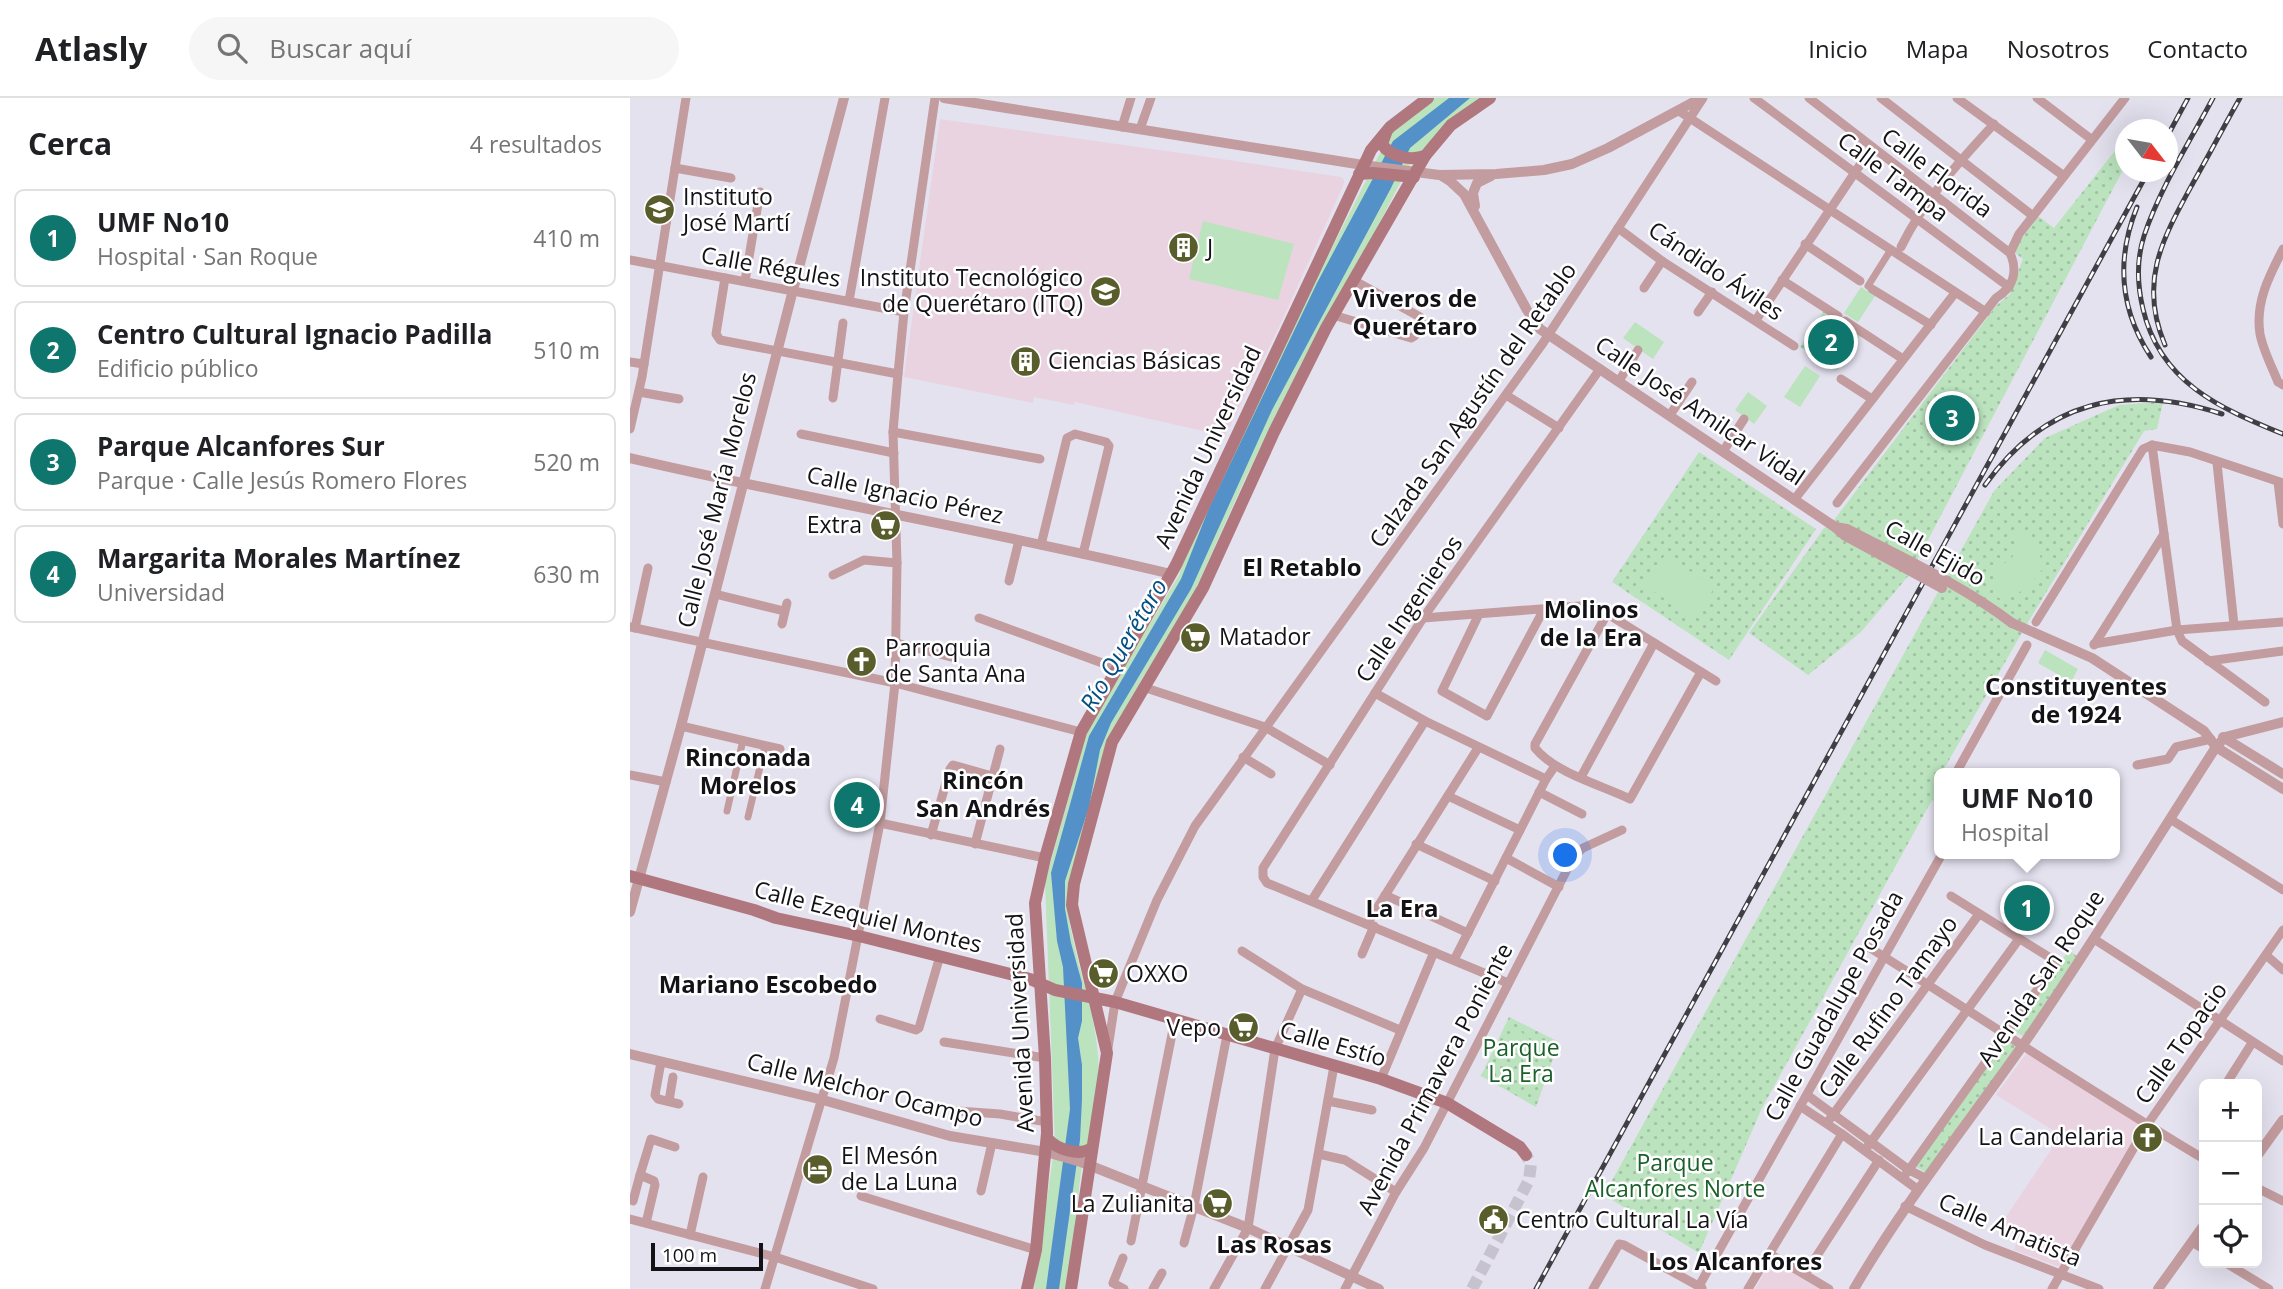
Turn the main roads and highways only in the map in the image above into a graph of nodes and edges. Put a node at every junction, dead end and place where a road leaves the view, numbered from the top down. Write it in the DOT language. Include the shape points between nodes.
graph roads {
  1 [pos="1428,98"];
  2 [pos="1490,98"];
  3 [pos="1390,127"];
  4 [pos="1425,156"];
  5 [pos="1368,170"];
  6 [pos="1411,174"];
  7 [pos="635,877"];
  8 [pos="1040,984"];
  9 [pos="1091,999"];
  10 [pos="1115,1002"];
  11 [pos="1054,1152"];
  12 [pos="1526,1154"];
  13 [pos="1086,1156"];
  14 [pos="1074,1288"];
  15 [pos="1027,1289"];
  1 -- 3 [label="main road, Avenida Universidad"];
  2 -- 4 [label="main road" via="1451,125"];
  3 -- 4 [label="main road" via="1382,144 1391,153"];
  3 -- 5 [label="main road, Avenida Universidad" via="1376,141"];
  4 -- 6 [label="main road"];
  5 -- 6 [label="main road"];
  5 -- 8 [label="main road, Avenida Universidad" via="1171,573 1081,732 1035,903"];
  6 -- 9 [label="main road" via="1274,432 1203,588 1112,741 1072,905"];
  7 -- 8 [label="main road, Calle Ezequiel Montes" via="776,918"];
  8 -- 9 [label="main road, Calle Ezequiel Montes"];
  8 -- 11 [label="main road, Avenida Universidad" via="1046,1138"];
  9 -- 10 [label="main road, Calle Ezequiel Montes"];
  9 -- 13 [label="main road" via="1107,1053"];
  10 -- 12 [label="main road, Calle Estío" via="1381,1079 1447,1103"];
  11 -- 13 [label="main road"];
  11 -- 15 [label="main road, Avenida Universidad"];
  13 -- 14 [label="main road"];
}
